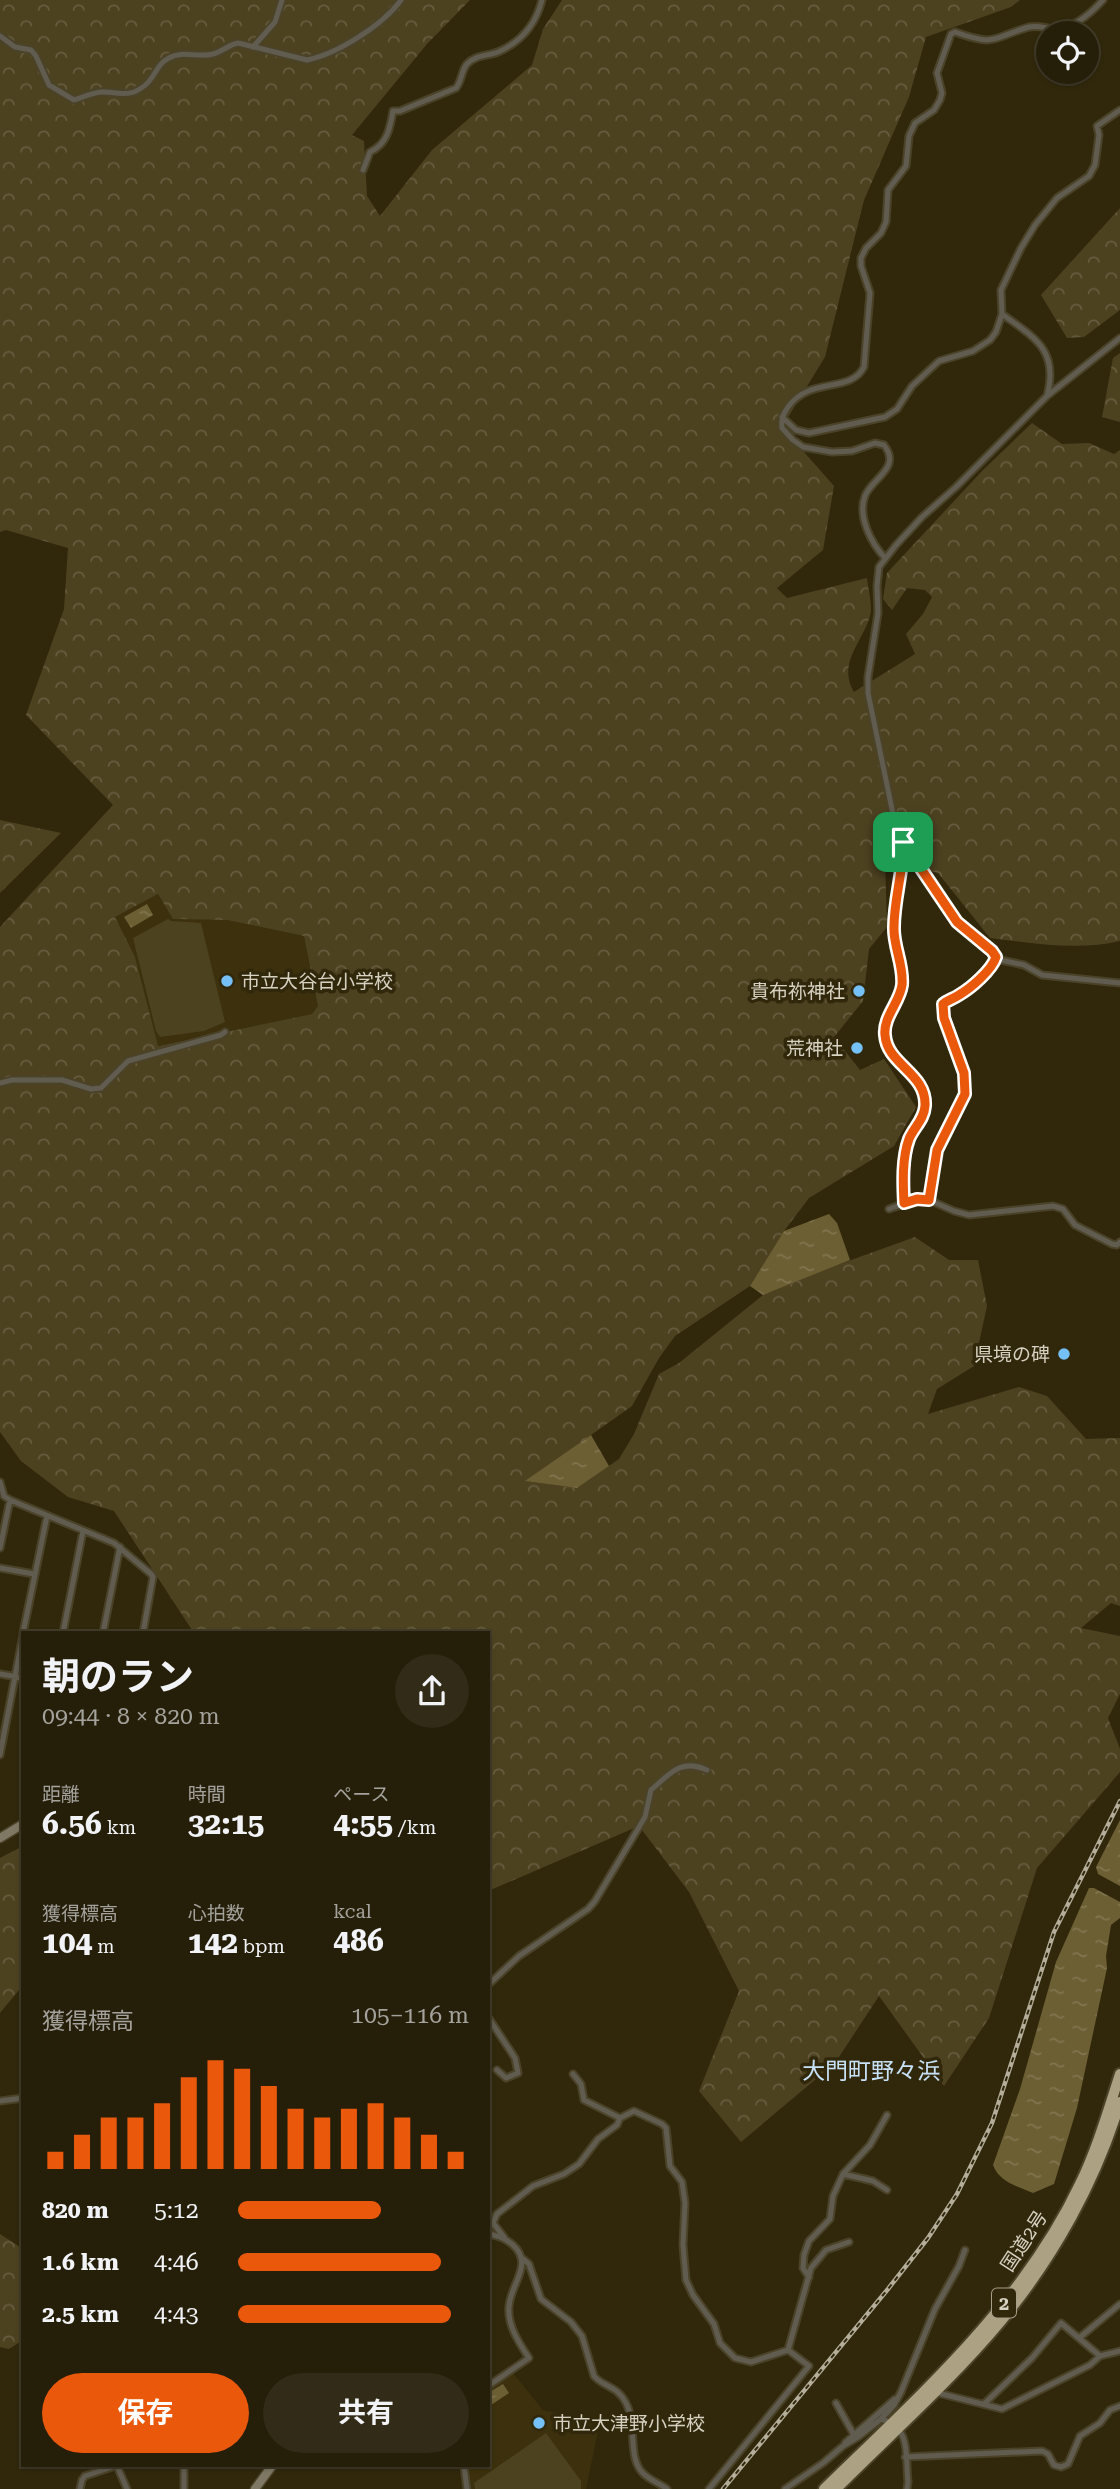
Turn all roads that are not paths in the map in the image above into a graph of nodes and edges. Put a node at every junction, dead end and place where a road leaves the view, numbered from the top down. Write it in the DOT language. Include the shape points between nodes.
graph roads {
  1 [pos="282,0"];
  2 [pos="401,0"];
  3 [pos="542,0"];
  4 [pos="1103,0"];
  5 [pos="0,36"];
  6 [pos="253,47"];
  7 [pos="1120,110"];
  8 [pos="363,170"];
  9 [pos="1002,314"];
  10 [pos="1120,338"];
  11 [pos="1048,396"];
  12 [pos="782,417"];
  13 [pos="885,558"];
  14 [pos="903,842"];
  15 [pos="996,959"];
  16 [pos="1120,983"];
  17 [pos="225,1032"];
  18 [pos="0,1083"];
  19 [pos="929,1200"];
  20 [pos="904,1203"];
  21 [pos="889,1209"];
  22 [pos="1120,1242"];
  23 [pos="0,1482"];
  24 [pos="10,1500"];
  25 [pos="47,1516"];
  26 [pos="83,1531"];
  27 [pos="120,1547"];
  28 [pos="0,1548"];
  29 [pos="0,1568"];
  30 [pos="34,1574"];
  31 [pos="24,1631"];
  32 [pos="63,1631"];
  33 [pos="103,1631"];
  34 [pos="143,1631"];
  35 [pos="21,1644"];
  36 [pos="0,1674"];
  37 [pos="15,1676"];
  38 [pos="21,1678"];
  39 [pos="0,1755"];
  40 [pos="707,1770"];
  41 [pos="21,1825"];
  42 [pos="0,1838"];
  43 [pos="490,1983"];
  44 [pos="490,2020"];
  45 [pos="497,2070"];
  46 [pos="573,2074"];
  47 [pos="1120,2074"];
  48 [pos="21,2098"];
  49 [pos="0,2101"];
  50 [pos="1120,2102"];
  51 [pos="887,2115"];
  52 [pos="620,2118"];
  53 [pos="843,2174"];
  54 [pos="887,2190"];
  55 [pos="490,2234"];
  56 [pos="504,2237"];
  57 [pos="849,2242"];
  58 [pos="965,2250"];
  59 [pos="523,2259"];
  60 [pos="809,2277"];
  61 [pos="1120,2304"];
  62 [pos="1079,2338"];
  63 [pos="788,2350"];
  64 [pos="1120,2351"];
  65 [pos="1100,2356"];
  66 [pos="490,2385"];
  67 [pos="934,2392"];
  68 [pos="896,2398"];
  69 [pos="836,2403"];
  70 [pos="984,2404"];
  71 [pos="1120,2406"];
  72 [pos="881,2418"];
  73 [pos="895,2425"];
  74 [pos="853,2435"];
  75 [pos="843,2446"];
  76 [pos="905,2457"];
  77 [pos="113,2467"];
  78 [pos="116,2467"];
  79 [pos="184,2467"];
  80 [pos="270,2467"];
  81 [pos="464,2467"];
  82 [pos="80,2489"];
  83 [pos="127,2489"];
  84 [pos="184,2489"];
  85 [pos="254,2489"];
  86 [pos="467,2489"];
  87 [pos="667,2489"];
  88 [pos="709,2489"];
  89 [pos="785,2489"];
  90 [pos="824,2489"];
  91 [pos="836,2489"];
  92 [pos="907,2489"];
  1 -- 6 [label="street" via="275,22"];
  2 -- 6 [label="street" via="375,25 317,58 307,60"];
  3 -- 8 [label="street" via="530,29 499,51 467,64 456,88 393,111 387,136 370,152"];
  4 -- 12 [label="street" via="1078,21 1057,29 1031,27 995,41 951,34 937,73 940,100 915,123 906,166 888,190 886,222 861,258 870,293 864,367 845,382 809,389 796,397"];
  5 -- 6 [label="street" via="15,47 31,50 49,85 74,100 98,93 132,93 150,82 169,58 213,54 238,43"];
  7 -- 9 [label="street" via="1097,126 1095,165 1089,176 1057,198 1021,248 1001,290"];
  9 -- 11 [label="street" via="1044,348 1052,372"];
  9 -- 12 [label="street" via="990,340 973,351 939,361 885,418 809,433 796,430"];
  10 -- 11 [label="street"];
  11 -- 13 [label="street"];
  12 -- 13 [label="street" via="782,428 803,447 843,452 875,443 888,449 886,471 871,486 863,507 869,534"];
  13 -- 14 [label="street" via="879,567 868,693"];
  14 -- 15 [label="street" via="957,922"];
  14 -- 20 [label="street" via="893,929 902,988 884,1028 890,1051 921,1083 925,1102 907,1148"];
  15 -- 16 [label="street" via="1024,965 1042,975"];
  15 -- 19 [label="street" via="960,995 943,1004 964,1073 965,1094 937,1150"];
  17 -- 18 [label="street" via="128,1061 101,1088 62,1080"];
  19 -- 20 [label="street"];
  19 -- 22 [label="street" via="969,1214 1059,1207 1086,1232 1112,1244"];
  20 -- 21 [label="street"];
  23 -- 24 [label="street"];
  24 -- 25 [label="street"];
  24 -- 28 [label="street"];
  25 -- 26 [label="street"];
  25 -- 30 [label="street"];
  26 -- 27 [label="street"];
  26 -- 32 [label="street"];
  27 -- 33 [label="street"];
  27 -- 34 [label="street" via="153,1577"];
  29 -- 30 [label="street"];
  30 -- 31 [label="street"];
  35 -- 37 [label="street"];
  36 -- 37 [label="street"];
  37 -- 38 [label="street"];
  37 -- 39 [label="street"];
  40 -- 43 [label="street" via="684,1765 651,1790 645,1817 595,1901 519,1956"];
  41 -- 42 [label="street"];
  44 -- 45 [label="street" via="515,2058 518,2073 506,2078"];
  46 -- 52 [label="street" via="582,2084 584,2100"];
  47 -- 73 [label="highway, 国道2号 / 2" via="1080,2185 1041,2253 994,2317"];
  48 -- 49 [label="street"];
  50 -- 67 [label="highway, 国道2号 / 2" via="1086,2192 1046,2260 1001,2321"];
  51 -- 53 [label="street" via="870,2145"];
  52 -- 56 [label="street" via="579,2164 533,2186 497,2214 493,2223"];
  52 -- 63 [label="street" via="634,2111 666,2128 670,2166 682,2182 685,2203 686,2280 714,2324 720,2343 735,2358 751,2362"];
  53 -- 54 [label="street" via="873,2181"];
  53 -- 60 [label="street" via="833,2196 830,2219 809,2241 804,2255 803,2268"];
  55 -- 56 [label="street"];
  56 -- 59 [label="street"];
  57 -- 60 [label="street" via="827,2250 811,2267"];
  58 -- 68 [label="street"];
  59 -- 66 [label="street" via="509,2308 518,2342 529,2358"];
  59 -- 87 [label="street" via="541,2299 582,2336 594,2375 625,2400 642,2473"];
  60 -- 63 [label="street"];
  61 -- 62 [label="street"];
  62 -- 65 [label="street"];
  62 -- 70 [label="street" via="1061,2323"];
  63 -- 88 [label="street" via="809,2366"];
  64 -- 65 [label="street"];
  65 -- 70 [label="street" via="1002,2409"];
  67 -- 70 [label="street"];
  67 -- 73 [label="highway, 国道2号 / 2"];
  68 -- 72 [label="street"];
  68 -- 74 [label="street"];
  69 -- 74 [label="street"];
  71 -- 76 [label="street" via="1080,2436 1061,2468 1042,2451"];
  72 -- 73 [label="street"];
  72 -- 75 [label="street"];
  73 -- 76 [label="street" via="904,2435"];
  73 -- 90 [label="highway, 国道2号 / 2"];
  73 -- 91 [label="highway, 国道2号 / 2"];
  74 -- 75 [label="street"];
  75 -- 89 [label="street"];
  76 -- 92 [label="street"];
  77 -- 82 [label="street" via="85,2476"];
  78 -- 83 [label="street"];
  79 -- 84 [label="street"];
  80 -- 85 [label="street"];
  81 -- 86 [label="street"];
}
